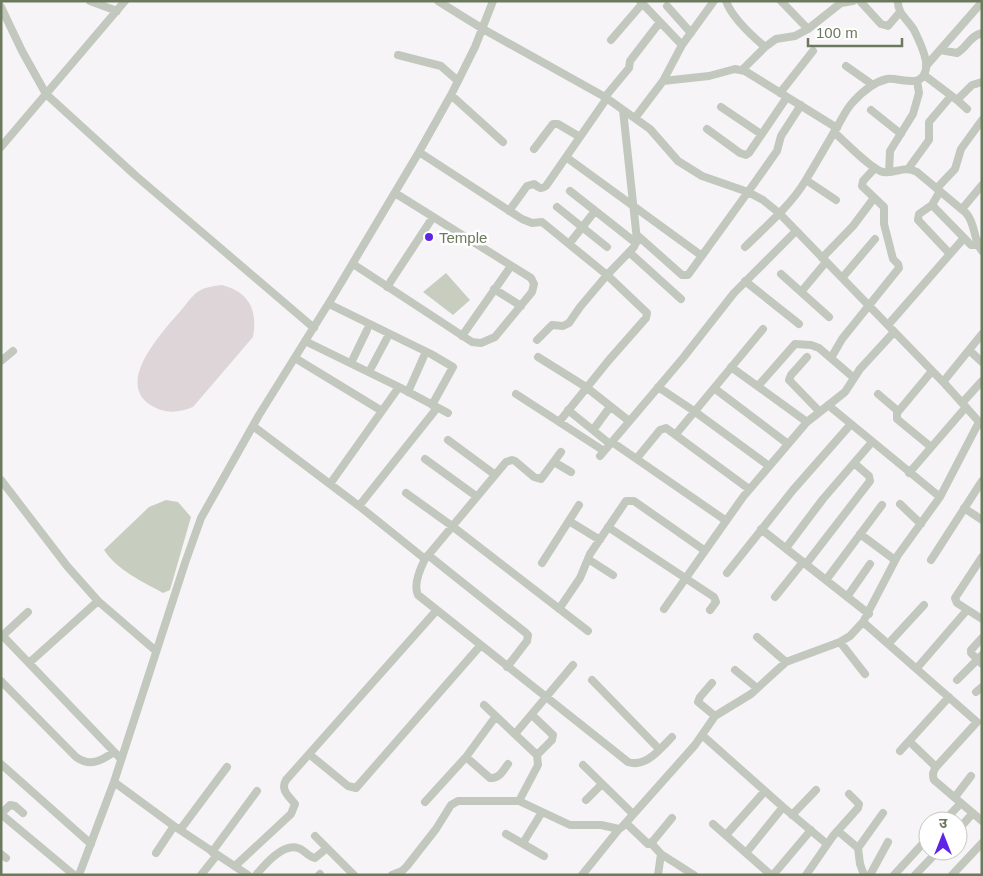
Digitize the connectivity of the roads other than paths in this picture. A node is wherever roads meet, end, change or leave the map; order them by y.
1 (90, 1) edge
2 (125, 1) edge
3 (438, 1) edge
4 (493, 1) edge
5 (714, 1) edge
6 (726, 1) edge
7 (781, 1) edge
8 (853, 1) edge
9 (860, 1) edge
10 (898, 1) edge
11 (641, 2) edge
12 (982, 2) edge
13 (667, 6) dead end
14 (1, 7) edge
15 (117, 10) junction
16 (900, 12) junction
17 (4, 19) edge
18 (660, 22) junction
19 (483, 29) junction
20 (808, 29) junction
21 (691, 33) junction
22 (982, 33) edge
23 (611, 40) dead end
24 (682, 45) junction
25 (765, 47) junction
26 (940, 50) junction
27 (813, 51) dead end
28 (398, 55) dead end
29 (846, 66) dead end
30 (926, 66) junction
31 (742, 70) junction
32 (924, 75) junction
33 (458, 81) junction
34 (663, 81) junction
35 (917, 81) junction
36 (982, 82) edge
37 (873, 85) junction
38 (46, 94) junction
39 (451, 95) junction
40 (783, 95) junction
41 (606, 98) junction
42 (954, 98) junction
43 (801, 105) junction
44 (722, 107) dead end
45 (967, 109) dead end
46 (623, 110) junction
47 (871, 110) dead end
48 (635, 118) junction
49 (982, 120) edge
50 (707, 129) dead end
51 (835, 130) junction
52 (761, 134) junction
53 (901, 134) junction
54 (580, 137) junction
55 (503, 142) dead end
56 (1, 147) edge
57 (534, 149) dead end
58 (419, 152) junction
59 (566, 157) junction
60 (875, 168) junction
61 (908, 169) junction
62 (889, 172) junction
63 (806, 180) junction
64 (982, 185) edge
65 (939, 190) junction
66 (570, 191) dead end
67 (748, 192) junction
68 (395, 193) junction
69 (874, 198) junction
70 (836, 200) dead end
71 (932, 205) junction
72 (634, 206) junction
73 (557, 207) dead end
74 (962, 209) junction
75 (509, 211) junction
76 (595, 211) junction
77 (779, 213) junction
78 (433, 217) junction
79 (582, 227) junction
80 (796, 231) junction
81 (964, 238) junction
82 (636, 239) junction
83 (875, 239) dead end
84 (569, 244) junction
85 (980, 245) edge
86 (607, 247) dead end
87 (745, 247) dead end
88 (629, 252) junction
89 (950, 254) junction
90 (702, 256) junction
91 (824, 260) junction
92 (353, 264) junction
93 (511, 266) junction
94 (781, 274) dead end
95 (607, 276) junction
96 (842, 278) junction
97 (745, 281) junction
98 (387, 287) junction
99 (494, 289) junction
100 (801, 292) junction
101 (681, 299) dead end
102 (329, 304) junction
103 (521, 306) junction
104 (868, 306) junction
105 (829, 317) dead end
106 (799, 324) dead end
107 (888, 325) junction
108 (314, 328) junction
109 (762, 329) dead end
110 (367, 330) dead end
111 (894, 332) junction
112 (982, 334) edge
113 (462, 336) junction
114 (387, 338) dead end
115 (537, 340) dead end
116 (305, 341) junction
117 (969, 350) junction
118 (13, 351) dead end
119 (424, 356) dead end
120 (807, 356) dead end
121 (538, 357) dead end
122 (294, 358) junction
123 (831, 358) junction
124 (1, 362) edge
125 (982, 362) edge
126 (351, 363) junction
127 (731, 367) junction
128 (932, 371) junction
129 (369, 372) junction
130 (854, 378) junction
131 (982, 381) edge
132 (943, 382) junction
133 (758, 386) junction
134 (399, 387) junction
135 (586, 387) junction
136 (658, 387) junction
137 (714, 388) junction
138 (408, 392) junction
139 (516, 394) dead end
140 (878, 394) dead end
141 (828, 405) junction
142 (964, 405) junction
143 (435, 406) junction
144 (610, 407) junction
145 (568, 410) junction
146 (382, 411) junction
147 (694, 411) junction
148 (820, 411) junction
149 (898, 411) junction
150 (448, 413) dead end
151 (629, 421) junction
152 (559, 422) junction
153 (807, 422) junction
154 (980, 423) edge
155 (850, 424) junction
156 (252, 426) junction
157 (593, 430) junction
158 (676, 434) junction
159 (448, 440) dead end
160 (872, 442) junction
161 (611, 443) junction
162 (788, 444) junction
163 (931, 447) junction
164 (561, 452) dead end
165 (637, 458) junction
166 (425, 460) dead end
167 (554, 462) junction
168 (854, 463) junction
169 (769, 466) junction
170 (571, 472) dead end
171 (909, 472) junction
172 (494, 474) junction
173 (1, 480) edge
174 (982, 481) edge
175 (330, 484) junction
176 (749, 489) junction
177 (406, 492) dead end
178 (476, 496) junction
179 (940, 497) junction
180 (900, 504) dead end
181 (579, 505) dead end
182 (882, 505) dead end
183 (359, 506) junction
184 (964, 508) junction
185 (569, 520) junction
186 (725, 520) junction
187 (982, 520) edge
188 (921, 524) junction
189 (452, 526) junction
190 (608, 526) junction
191 (761, 529) junction
192 (860, 534) junction
193 (600, 540) junction
194 (786, 548) junction
195 (704, 550) junction
196 (426, 557) junction
197 (982, 557) edge
198 (588, 559) junction
199 (895, 560) junction
200 (931, 560) dead end
201 (542, 563) dead end
202 (804, 563) junction
203 (870, 564) dead end
204 (727, 573) dead end
205 (613, 575) dead end
206 (685, 578) junction
207 (826, 580) junction
208 (775, 597) dead end
209 (847, 597) junction
210 (98, 600) junction
211 (924, 605) dead end
212 (559, 609) junction
213 (664, 609) dead end
214 (710, 610) dead end
215 (967, 610) junction
216 (436, 611) junction
217 (28, 612) dead end
218 (869, 614) junction
219 (982, 619) edge
220 (864, 622) junction
221 (588, 631) dead end
222 (2, 636) edge
223 (757, 638) dead end
224 (982, 638) edge
225 (840, 642) junction
226 (889, 642) junction
227 (480, 646) junction
228 (156, 651) junction
229 (980, 660) edge
230 (786, 662) junction
231 (29, 663) junction
232 (573, 665) dead end
233 (507, 667) junction
234 (917, 668) junction
235 (735, 670) dead end
236 (864, 674) dead end
237 (1, 680) edge
238 (592, 680) dead end
239 (957, 680) dead end
240 (712, 683) dead end
241 (758, 688) junction
242 (949, 697) junction
243 (546, 698) junction
244 (484, 706) dead end
245 (532, 715) junction
246 (496, 716) junction
247 (715, 716) junction
248 (980, 724) edge
249 (515, 734) junction
250 (702, 735) junction
251 (672, 737) dead end
252 (909, 741) junction
253 (659, 749) junction
254 (900, 751) dead end
255 (114, 752) junction
256 (309, 754) junction
257 (538, 755) junction
258 (466, 758) junction
259 (121, 759) junction
260 (1, 764) edge
261 (508, 764) dead end
262 (582, 765) dead end
263 (227, 767) dead end
264 (936, 767) junction
265 (971, 776) dead end
266 (114, 782) junction
267 (602, 784) junction
268 (816, 790) dead end
269 (257, 791) dead end
270 (765, 791) junction
271 (849, 794) dead end
272 (586, 800) dead end
273 (958, 800) junction
274 (519, 801) junction
275 (425, 802) dead end
276 (783, 808) junction
277 (951, 811) edge
278 (542, 812) junction
279 (23, 813) dead end
280 (1, 814) edge
281 (633, 814) junction
282 (883, 814) dead end
283 (973, 814) junction
284 (792, 815) junction
285 (672, 818) dead end
286 (968, 819) edge
287 (982, 821) edge
288 (626, 823) junction
289 (713, 824) dead end
290 (177, 828) junction
291 (619, 829) junction
292 (810, 830) junction
293 (838, 831) junction
294 (506, 834) dead end
295 (726, 835) junction
296 (315, 836) dead end
297 (888, 842) dead end
298 (523, 843) junction
299 (651, 843) junction
300 (982, 843) edge
301 (91, 844) junction
302 (828, 844) junction
303 (327, 848) junction
304 (858, 848) junction
305 (918, 849) edge
306 (156, 853) dead end
307 (746, 853) junction
308 (215, 854) junction
309 (661, 854) junction
310 (544, 856) dead end
311 (929, 861) edge
312 (235, 866) junction
313 (74, 875) edge
314 (79, 875) edge
315 (201, 875) edge
316 (248, 875) edge
317 (256, 875) edge
318 (354, 875) edge
319 (392, 875) edge
320 (582, 875) edge
321 (658, 875) edge
322 (694, 875) edge
323 (772, 875) edge
324 (806, 875) edge
325 (864, 875) edge
326 (870, 875) edge
327 (894, 875) edge
328 (916, 875) edge
329 (952, 875) edge

1 - 15 street
2 - 15 street
3 - 19 street
4 - 19 street
5 - 21 street
6 - 25 street
7 - 20 street
8 - 20 street
9 - 16 street
10 - 16 street
11 - 18 street
11 - 23 street
12 - 26 street
13 - 21 street
14 - 17 street
15 - 38 street
16 - 30 street
17 - 38 street
18 - 24 street
18 - 41 street
19 - 33 street
19 - 41 street
20 - 25 street
21 - 24 street
22 - 26 street
24 - 34 street
25 - 31 street
26 - 30 street
27 - 40 street
28 - 33 street
29 - 37 street
30 - 32 street
31 - 34 street
31 - 40 street
32 - 35 street
32 - 42 street
33 - 39 street
34 - 48 street
35 - 37 street
35 - 53 street
36 - 42 street
37 - 51 street
38 - 56 street
38 - 108 street
39 - 55 street
39 - 58 street
40 - 43 street
40 - 52 street
41 - 46 street
41 - 54 street
42 - 45 street
42 - 61 street
43 - 51 street
43 - 67 street
44 - 52 street
46 - 48 street
46 - 72 street
47 - 53 street
48 - 67 street
49 - 65 street
50 - 52 street
51 - 60 street
51 - 63 street
53 - 62 street
54 - 57 street
54 - 59 street
58 - 68 street
58 - 75 street
59 - 72 street
59 - 75 street
60 - 62 street
60 - 69 street
61 - 62 street
61 - 65 street
63 - 70 street
63 - 77 street
64 - 74 street
65 - 71 street
65 - 74 street
66 - 76 street
67 - 77 street
67 - 90 street
68 - 78 street
68 - 92 street
69 - 91 street
69 - 104 street
71 - 81 street
71 - 89 street
72 - 82 street
72 - 90 street
73 - 79 street
74 - 85 street
75 - 84 street
76 - 79 street
76 - 82 street
77 - 80 street
77 - 87 street
78 - 93 street
78 - 98 street
79 - 84 street
79 - 86 street
80 - 91 street
80 - 97 street
81 - 85 street
81 - 89 street
82 - 88 street
82 - 90 street
83 - 96 street
84 - 95 street
88 - 95 street
88 - 101 street
89 - 107 street
91 - 96 street
91 - 100 street
92 - 98 street
92 - 102 street
93 - 99 street
93 - 103 street
94 - 100 street
95 - 115 street
95 - 135 street
96 - 104 street
97 - 106 street
97 - 136 street
98 - 113 street
99 - 103 street
99 - 113 street
100 - 105 street
102 - 108 street
102 - 143 street
103 - 113 street
104 - 107 street
104 - 123 street
107 - 111 street
108 - 116 street
109 - 127 street
110 - 126 street
111 - 128 street
111 - 130 street
112 - 117 street
114 - 129 street
116 - 122 street
116 - 126 street
117 - 125 street
117 - 132 street
118 - 124 street
119 - 138 street
120 - 148 street
121 - 135 street
122 - 146 street
122 - 156 street
123 - 130 street
123 - 133 street
126 - 129 street
127 - 133 street
127 - 137 street
128 - 132 street
128 - 149 street
129 - 134 street
130 - 141 street
131 - 142 street
132 - 142 street
133 - 153 street
134 - 138 street
134 - 146 street
135 - 144 street
135 - 145 street
136 - 147 street
136 - 151 street
137 - 147 street
137 - 162 street
138 - 143 street
139 - 152 street
140 - 149 street
141 - 148 street
141 - 155 street
142 - 154 street
142 - 163 street
143 - 150 street
143 - 183 street
144 - 151 street
144 - 157 street
145 - 152 street
145 - 157 street
146 - 175 street
147 - 158 street
147 - 169 street
148 - 153 street
149 - 163 street
151 - 161 street
152 - 161 street
153 - 162 street
154 - 179 street
155 - 160 street
155 - 191 street
156 - 175 street
156 - 228 street
157 - 161 street
158 - 165 street
158 - 176 street
159 - 172 street
160 - 168 street
160 - 171 street
161 - 165 street
162 - 169 street
163 - 171 street
164 - 167 street
165 - 186 street
166 - 178 street
167 - 170 street
167 - 172 street
168 - 194 street
168 - 202 street
169 - 176 street
171 - 179 street
172 - 178 street
173 - 210 street
174 - 184 street
175 - 183 street
176 - 186 street
177 - 189 street
178 - 189 street
179 - 188 street
180 - 188 street
181 - 185 street
182 - 192 street
183 - 196 street
184 - 187 street
184 - 200 street
185 - 193 street
185 - 201 street
186 - 195 street
188 - 199 street
189 - 196 street
189 - 212 street
190 - 193 street
190 - 195 street
190 - 206 street
191 - 194 street
191 - 204 street
192 - 199 street
192 - 207 street
193 - 198 street
194 - 202 street
195 - 206 street
196 - 216 street
196 - 233 street
197 - 215 street
198 - 205 street
198 - 212 street
199 - 218 street
202 - 207 street
202 - 208 street
203 - 209 street
206 - 213 street
206 - 214 street
207 - 209 street
209 - 218 street
210 - 228 street
210 - 231 street
211 - 226 street
212 - 221 street
215 - 219 street
215 - 234 street
216 - 227 street
216 - 256 street
217 - 222 street
218 - 220 street
220 - 225 street
220 - 226 street
222 - 231 street
223 - 230 street
224 - 229 street
225 - 230 street
225 - 236 street
226 - 234 street
227 - 233 street
227 - 256 street
228 - 259 street
229 - 239 street
230 - 241 street
231 - 255 street
232 - 243 street
233 - 243 street
234 - 242 street
235 - 241 street
237 - 255 street
238 - 253 street
240 - 247 street
241 - 247 street
242 - 248 street
242 - 252 street
243 - 245 street
243 - 253 street
244 - 246 street
245 - 249 street
245 - 257 street
246 - 249 street
246 - 258 street
247 - 250 street
248 - 264 street
249 - 257 street
250 - 270 street
250 - 281 street
251 - 253 street
252 - 254 street
252 - 264 street
255 - 259 street
256 - 312 street
257 - 274 street
258 - 261 street
258 - 275 street
259 - 266 street
260 - 301 street
262 - 267 street
263 - 290 street
264 - 273 street
265 - 273 street
266 - 290 street
266 - 301 street
267 - 272 street
267 - 281 street
268 - 284 street
269 - 308 street
270 - 276 street
270 - 295 street
271 - 293 street
273 - 277 street
273 - 283 street
274 - 278 street
274 - 319 street
276 - 284 street
276 - 307 street
278 - 291 street
278 - 298 street
279 - 280 street
280 - 313 street
281 - 288 street
282 - 304 street
283 - 286 street
283 - 287 street
284 - 292 street
285 - 299 street
288 - 291 street
288 - 299 street
289 - 295 street
290 - 306 street
290 - 308 street
291 - 320 street
292 - 302 street
292 - 323 street
293 - 302 street
293 - 304 street
294 - 298 street
295 - 307 street
296 - 303 street
297 - 326 street
298 - 310 street
299 - 309 street
300 - 329 street
301 - 314 street
302 - 324 street
303 - 317 street
303 - 318 street
304 - 325 street
305 - 327 street
307 - 323 street
308 - 312 street
308 - 315 street
309 - 321 street
309 - 322 street
311 - 328 street
312 - 316 street

